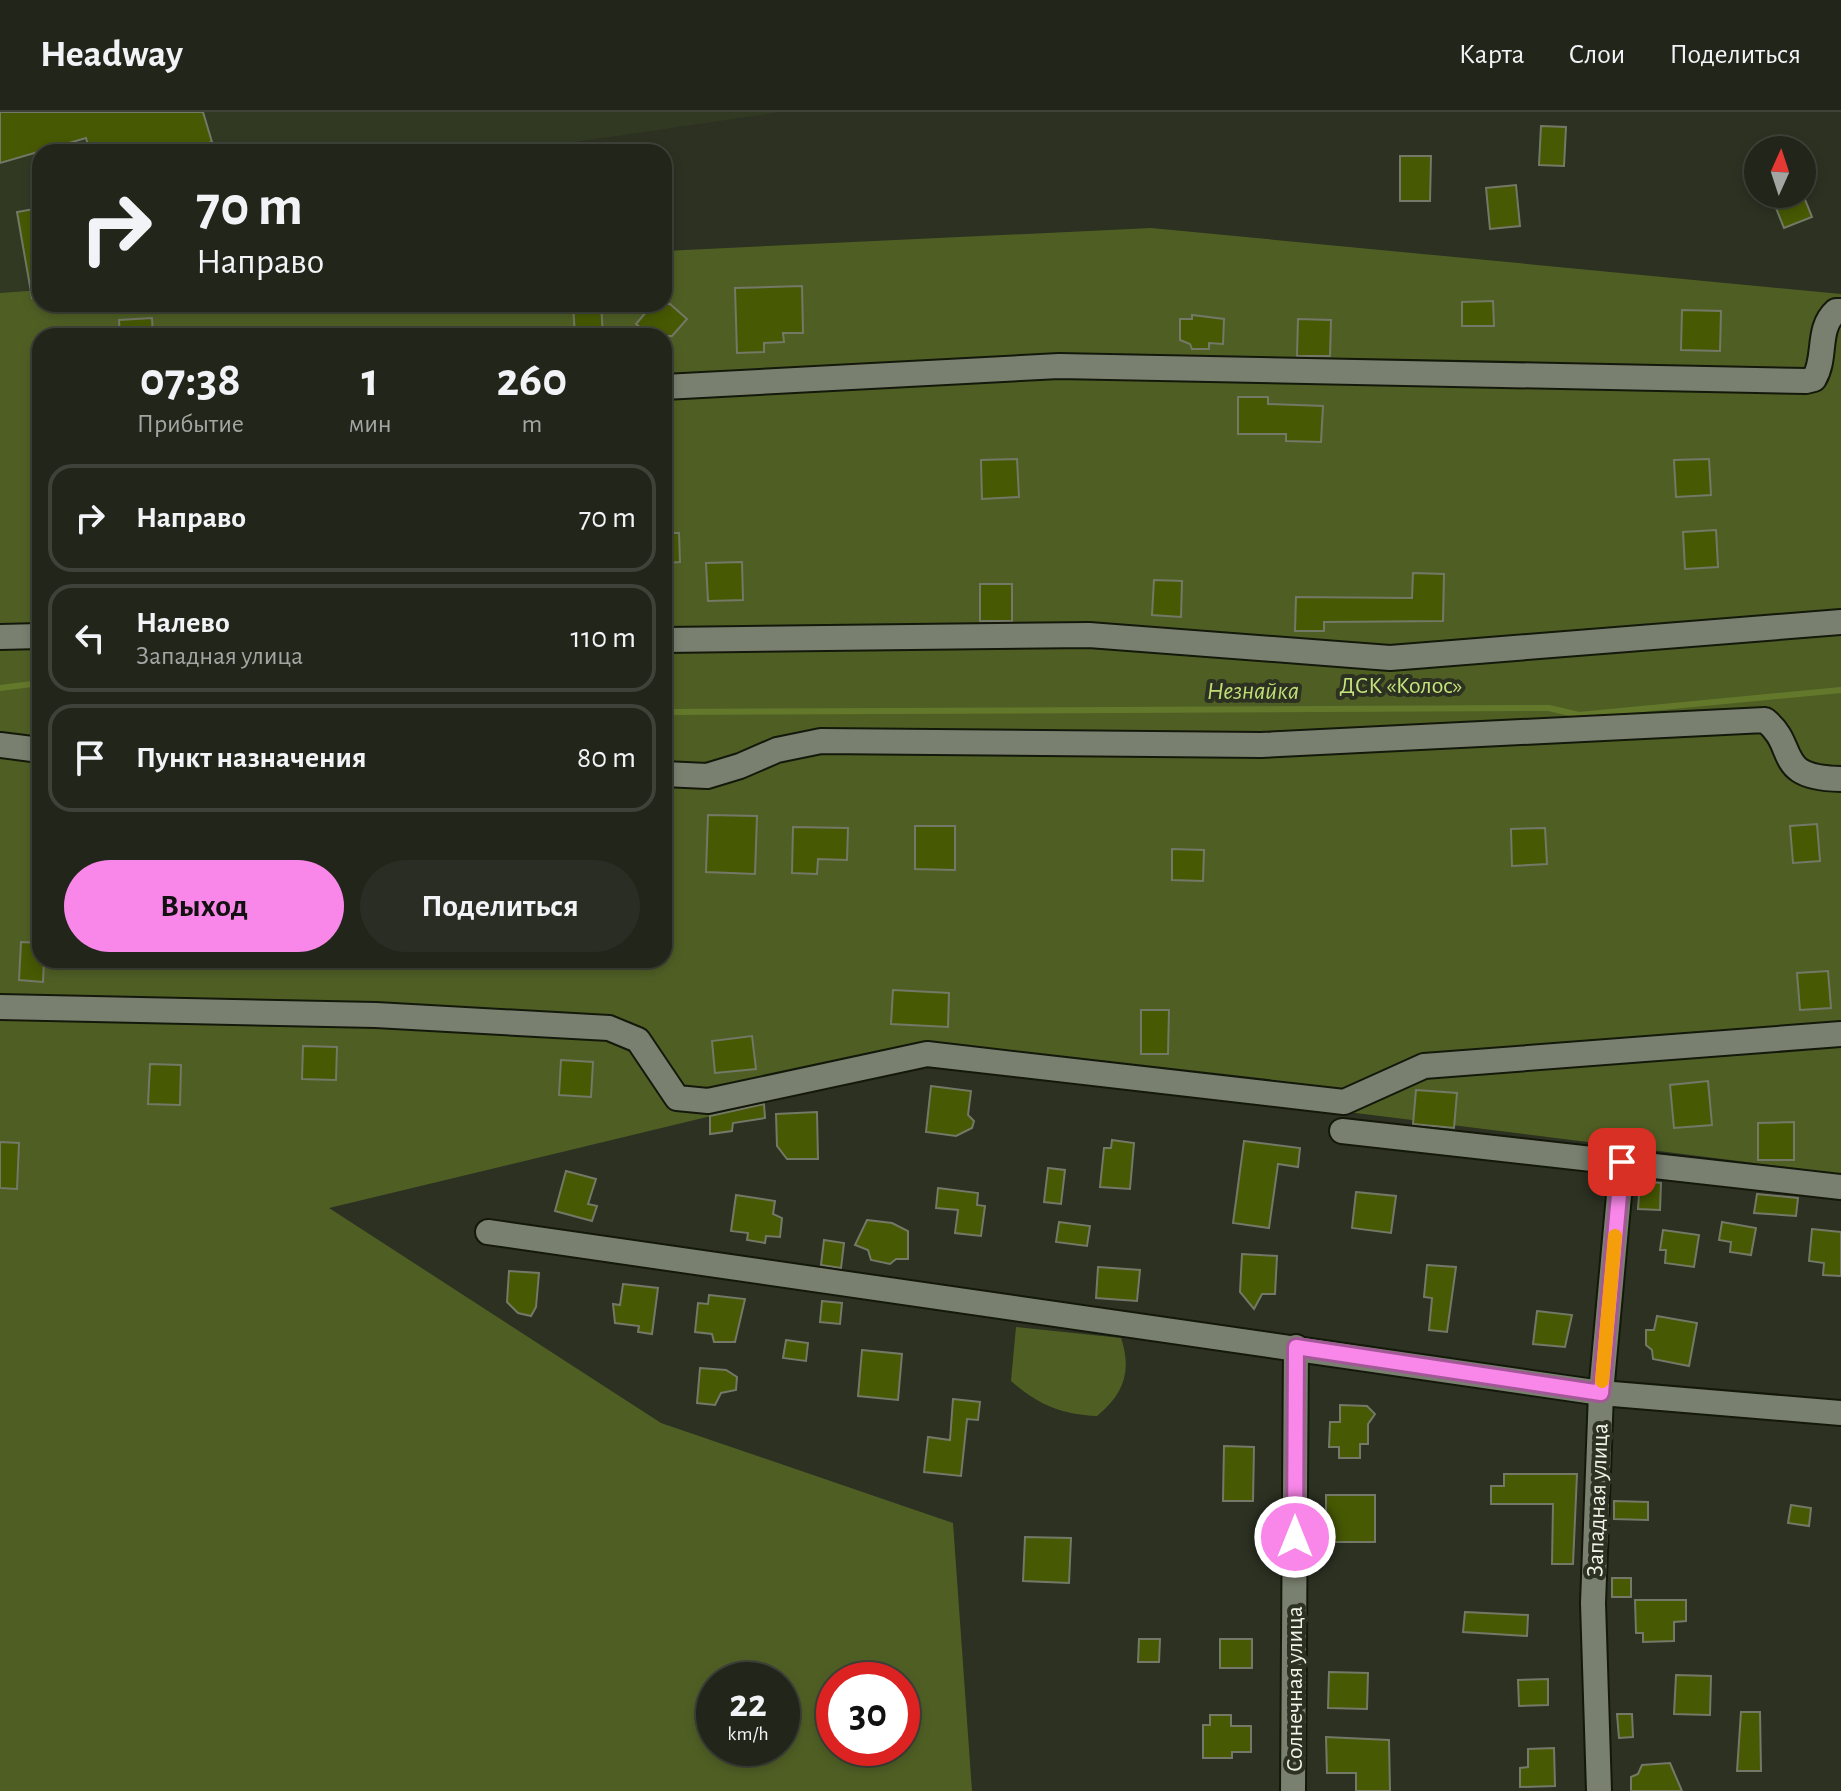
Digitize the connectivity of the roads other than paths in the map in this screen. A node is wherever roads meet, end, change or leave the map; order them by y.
1 (1841, 311) edge
2 (672, 387) edge
3 (1841, 622) edge
4 (32, 636) edge
5 (0, 637) edge
6 (672, 640) edge
7 (0, 745) edge
8 (32, 749) edge
9 (672, 774) edge
10 (1841, 779) edge
11 (0, 1007) edge
12 (1841, 1034) edge
13 (1342, 1131) dead end
14 (1622, 1162) junction
15 (1841, 1187) edge
16 (488, 1232) dead end
17 (1296, 1347) junction
18 (1601, 1393) junction
19 (1841, 1413) edge
20 (1293, 1791) edge
21 (1599, 1791) edge

1 - 2 street
3 - 6 street
4 - 5 street
7 - 8 street
9 - 10 street
11 - 12 street
13 - 14 street
14 - 15 street
14 - 18 street, Западная улица
16 - 17 street
17 - 18 street
17 - 20 street, Солнечная улица
18 - 19 street
18 - 21 street, Западная улица

